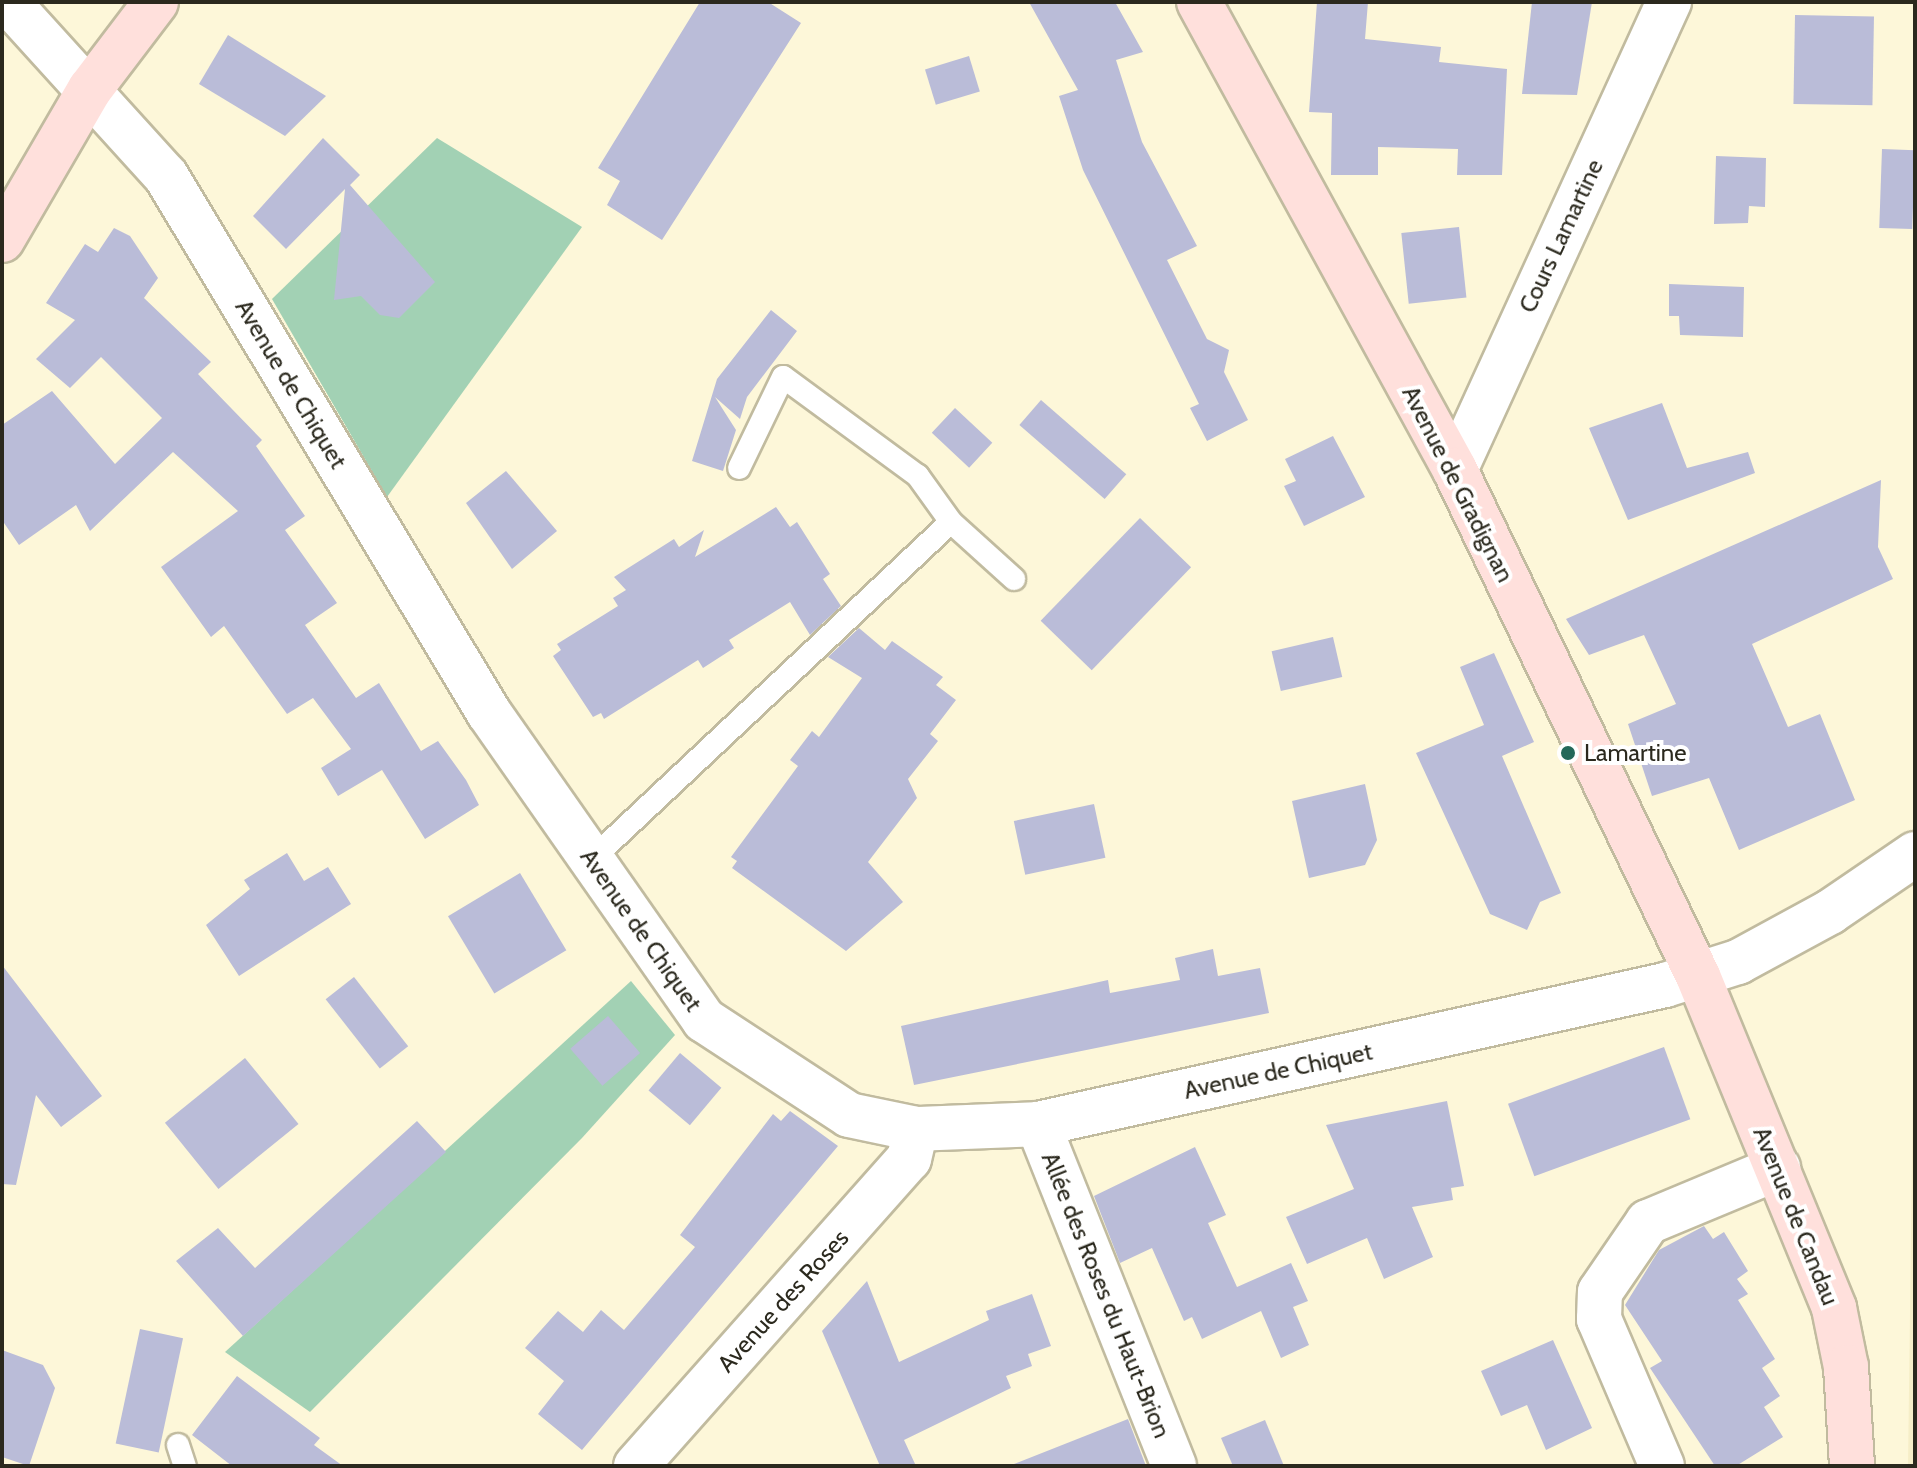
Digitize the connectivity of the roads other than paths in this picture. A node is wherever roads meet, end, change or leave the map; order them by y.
1 (8, 2) edge
2 (156, 2) edge
3 (1199, 2) edge
4 (1669, 2) edge
5 (90, 89) junction
6 (2, 240) edge
7 (739, 468) dead end
8 (1455, 470) junction
9 (951, 522) junction
10 (1014, 579) dead end
11 (1915, 854) edge
12 (592, 859) junction
13 (1698, 976) junction
14 (1038, 1124) junction
15 (916, 1129) junction
16 (1778, 1168) junction
17 (636, 1466) edge
18 (1174, 1466) edge
19 (1662, 1466) edge
20 (1852, 1466) edge

1 - 5 street, Avenue de Chiquet
2 - 5 street
3 - 8 street, Avenue de Gradignan
4 - 8 street, Cours Lamartine
5 - 6 street
5 - 12 street, Avenue de Chiquet
7 - 9 lane
8 - 13 street, Avenue de Gradignan
9 - 10 lane
9 - 12 lane
11 - 13 street, Avenue de Chiquet
12 - 15 street, Avenue de Chiquet
13 - 14 street, Avenue de Chiquet
13 - 16 street, Avenue de Candau
14 - 15 street, Avenue de Chiquet
14 - 18 street, Allée des Roses du Haut-Brion
15 - 17 street, Avenue des Roses
16 - 19 street
16 - 20 street, Avenue de Candau

